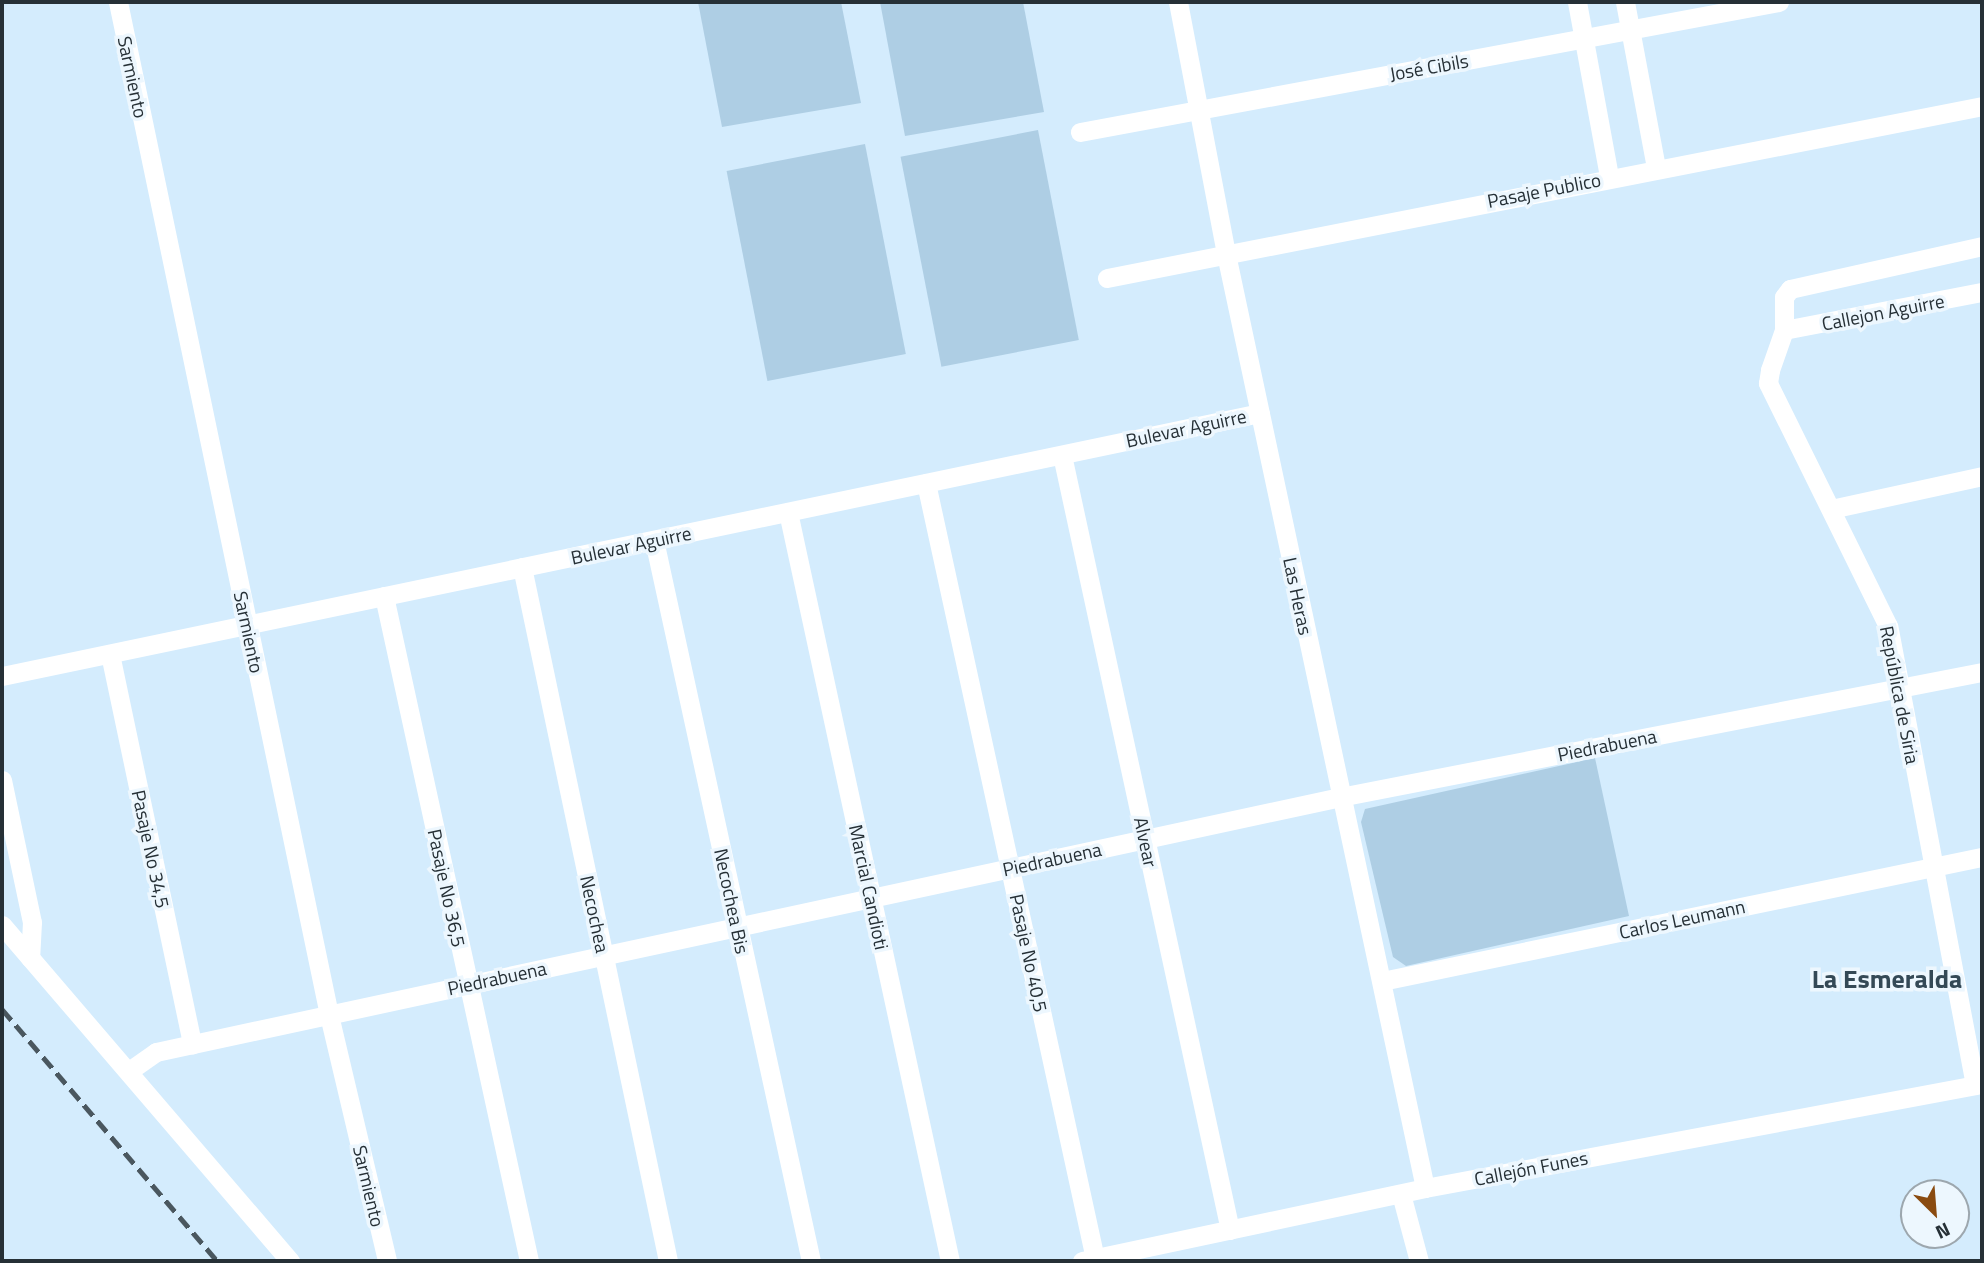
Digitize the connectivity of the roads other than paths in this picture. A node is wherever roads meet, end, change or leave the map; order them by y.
1 (118, 2) edge
2 (1178, 2) edge
3 (1577, 2) edge
4 (1625, 2) edge
5 (1779, 2) edge
6 (1630, 30) junction
7 (1584, 39) junction
8 (1982, 106) edge
9 (1198, 110) junction
10 (1080, 132) dead end
11 (1656, 168) junction
12 (1609, 177) junction
13 (1982, 246) edge
14 (1226, 254) junction
15 (1107, 278) dead end
16 (1982, 292) edge
17 (1784, 330) junction
18 (1260, 413) junction
19 (1062, 454) junction
20 (1982, 476) edge
21 (926, 483) junction
22 (1831, 509) junction
23 (788, 512) junction
24 (653, 540) junction
25 (522, 567) junction
26 (384, 596) junction
27 (247, 625) junction
28 (110, 654) junction
29 (1982, 672) edge
30 (2, 676) edge
31 (1900, 689) junction
32 (2, 779) edge
33 (1340, 797) junction
34 (1145, 839) junction
35 (1982, 857) edge
36 (1932, 867) junction
37 (1010, 868) junction
38 (872, 898) junction
39 (2, 925) edge
40 (738, 926) junction
41 (604, 956) junction
42 (30, 958) junction
43 (1382, 981) junction
44 (468, 985) junction
45 (329, 1015) junction
46 (192, 1044) junction
47 (129, 1071) junction
48 (1979, 1084) edge
49 (1425, 1188) junction
50 (1401, 1194) junction
51 (1230, 1230) junction
52 (1089, 1260) edge
53 (290, 1261) edge
54 (387, 1261) edge
55 (528, 1261) edge
56 (668, 1261) edge
57 (811, 1261) edge
58 (950, 1261) edge
59 (1419, 1261) edge

1 - 27 street, Sarmiento
2 - 9 street, Las Heras
3 - 7 street
4 - 6 street
5 - 6 street, José Cibils
6 - 7 street, José Cibils
6 - 11 street
7 - 9 street, José Cibils
7 - 12 street
8 - 11 street, Pasaje Publico
9 - 10 street, José Cibils
9 - 14 street, Las Heras
11 - 12 street, Pasaje Publico
12 - 14 street, Pasaje Publico
13 - 17 street, República de Siria
14 - 15 street, Pasaje Publico
14 - 18 street, Las Heras
16 - 17 street, Callejon Aguirre
17 - 22 street, República de Siria
18 - 19 street, Bulevar Aguirre
18 - 33 street, Las Heras
19 - 21 street, Bulevar Aguirre
19 - 34 street, Alvear
20 - 22 street
21 - 23 street, Bulevar Aguirre
21 - 37 street, Pasaje No 40,5
22 - 31 street, República de Siria
23 - 24 street, Bulevar Aguirre
23 - 38 street, Marcial Candioti
24 - 25 street, Bulevar Aguirre
24 - 40 street, Necochea Bis
25 - 26 street, Bulevar Aguirre
25 - 41 street, Necochea
26 - 27 street, Bulevar Aguirre
26 - 44 street, Pasaje No 36,5
27 - 28 street, Bulevar Aguirre
27 - 45 street, Sarmiento
28 - 30 street, Bulevar Aguirre
28 - 46 street, Pasaje No 34,5
29 - 31 street, Piedrabuena
31 - 33 street, Piedrabuena
31 - 36 street, República de Siria
32 - 42 street
33 - 34 street, Piedrabuena
33 - 43 street, Las Heras
34 - 37 street, Piedrabuena
34 - 51 street, Alvear
35 - 36 street, Carlos Leumann
36 - 43 street, Carlos Leumann
36 - 48 street, República de Siria
37 - 38 street, Piedrabuena
37 - 52 street, Pasaje No 40,5
38 - 40 street, Piedrabuena
38 - 58 street, Marcial Candioti
39 - 42 street
40 - 41 street, Piedrabuena
40 - 57 street, Necochea Bis
41 - 44 street, Piedrabuena
41 - 56 street, Necochea
42 - 47 street
43 - 49 street, Las Heras
44 - 45 street, Piedrabuena
44 - 55 street, Pasaje No 36,5
45 - 46 street, Piedrabuena
45 - 54 street, Sarmiento
46 - 47 street, Piedrabuena
47 - 53 street
48 - 49 street, Callejón Funes
49 - 50 street, Callejón Funes
50 - 51 street, Callejón Funes
50 - 59 street
51 - 52 street, Callejón Funes

